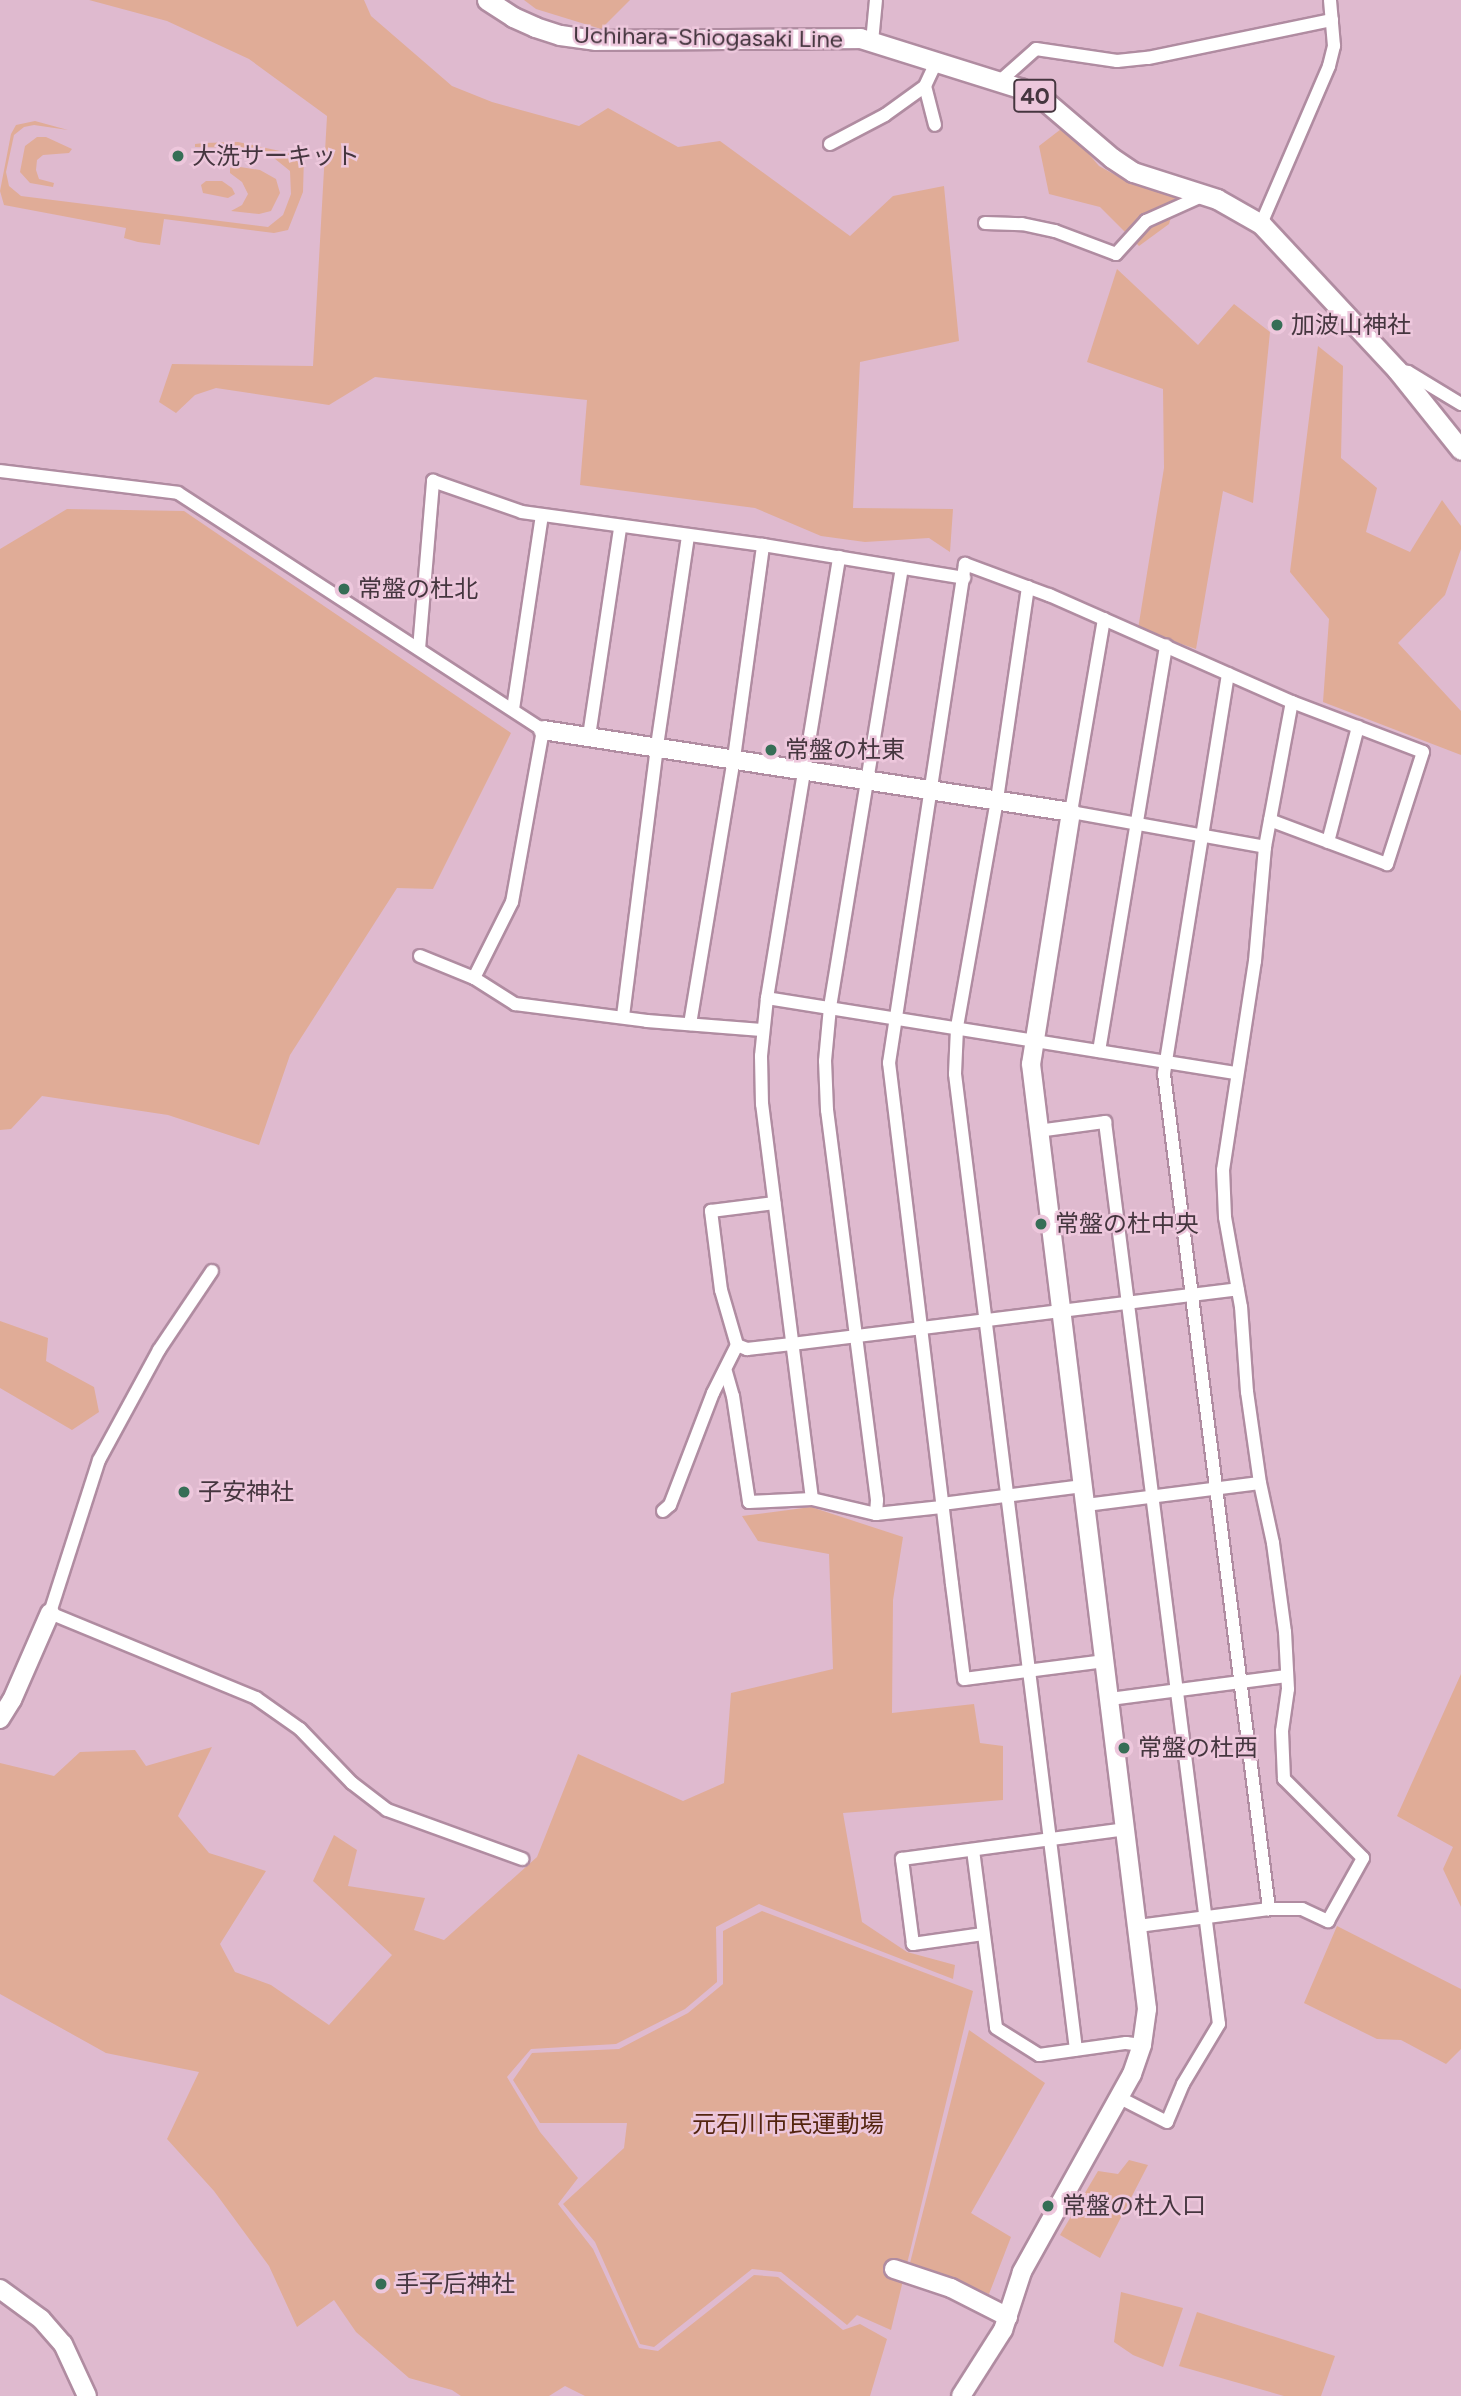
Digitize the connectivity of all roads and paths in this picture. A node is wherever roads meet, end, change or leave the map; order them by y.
1 (487, 0) edge
2 (876, 0) edge
3 (1330, 0) edge
4 (1332, 20) junction
5 (872, 41) junction
6 (936, 62) junction
7 (1000, 81) junction
8 (925, 86) junction
9 (935, 125) dead end
10 (830, 144) dead end
11 (1204, 195) junction
12 (985, 223) dead end
13 (1261, 224) junction
14 (1397, 370) junction
15 (1461, 404) edge
16 (1461, 450) edge
17 (0, 471) edge
18 (542, 516) junction
19 (620, 528) junction
20 (688, 535) junction
21 (763, 545) junction
22 (839, 557) junction
23 (902, 568) junction
24 (964, 578) junction
25 (1028, 587) junction
26 (1104, 620) junction
27 (1166, 646) junction
28 (419, 649) junction
29 (1228, 674) junction
30 (1292, 702) junction
31 (513, 709) junction
32 (1358, 727) junction
33 (543, 730) junction
34 (589, 737) junction
35 (657, 746) junction
36 (734, 758) junction
37 (803, 769) junction
38 (868, 780) junction
39 (930, 790) junction
40 (997, 800) junction
41 (1071, 812) junction
42 (1270, 820) junction
43 (1139, 823) junction
44 (1200, 835) junction
45 (1328, 842) junction
46 (1265, 847) junction
47 (420, 956) dead end
48 (474, 978) junction
49 (767, 998) junction
50 (830, 1007) junction
51 (623, 1016) junction
52 (894, 1018) junction
53 (690, 1024) junction
54 (957, 1028) junction
55 (762, 1030) junction
56 (1033, 1040) junction
57 (1099, 1051) junction
58 (1166, 1062) junction
59 (1237, 1073) junction
60 (1038, 1131) junction
61 (775, 1203) junction
62 (212, 1271) dead end
63 (1238, 1289) junction
64 (1193, 1294) junction
65 (1129, 1302) junction
66 (1061, 1311) junction
67 (985, 1320) junction
68 (920, 1329) junction
69 (856, 1337) junction
70 (737, 1345) junction
71 (792, 1345) junction
72 (726, 1372) junction
73 (1260, 1483) junction
74 (1083, 1486) junction
75 (1217, 1488) junction
76 (1007, 1497) junction
77 (1153, 1497) junction
78 (812, 1499) junction
79 (942, 1506) junction
80 (1086, 1506) junction
81 (663, 1511) dead end
82 (876, 1514) junction
83 (50, 1613) junction
84 (1105, 1661) junction
85 (1029, 1671) junction
86 (1287, 1676) junction
87 (1241, 1683) junction
88 (1178, 1689) junction
89 (1110, 1699) junction
90 (0, 1720) edge
91 (1126, 1829) junction
92 (1051, 1839) junction
93 (973, 1850) junction
94 (522, 1859) dead end
95 (1269, 1909) junction
96 (1207, 1917) junction
97 (1138, 1926) junction
98 (983, 1934) junction
99 (1142, 2045) junction
100 (1076, 2050) junction
101 (1120, 2098) junction
102 (894, 2269) dead end
103 (0, 2289) edge
104 (1009, 2317) junction
105 (87, 2396) edge
106 (961, 2396) edge

1 - 5 main road, Uchihara-Shiogasaki Line / 40
2 - 5 street
3 - 4 street
4 - 7 street
4 - 13 street
5 - 6 main road, Uchihara-Shiogasaki Line / 40
6 - 7 main road, Uchihara-Shiogasaki Line / 40
6 - 8 street
7 - 11 main road, Uchihara-Shiogasaki Line / 40
8 - 9 street
8 - 10 street
11 - 12 street
11 - 13 main road, Uchihara-Shiogasaki Line / 40
13 - 14 main road, Uchihara-Shiogasaki Line / 40
14 - 15 street
14 - 16 main road, Uchihara-Shiogasaki Line / 40
17 - 28 street
18 - 19 street
18 - 28 street
18 - 31 street
19 - 20 street
19 - 34 street
20 - 21 street
20 - 35 street
21 - 22 street
21 - 36 street
22 - 23 street
22 - 37 street
23 - 24 street
23 - 38 street
24 - 25 street
24 - 39 street
25 - 26 street
25 - 40 street
26 - 27 street
26 - 41 street
27 - 29 street
27 - 43 street
28 - 31 street
29 - 30 street
29 - 44 street
30 - 32 street
30 - 42 street
31 - 33 street
32 - 45 street
32 - 45 street
33 - 34 street
33 - 48 street
34 - 35 street
35 - 36 street
35 - 51 street
36 - 37 street
36 - 53 street
37 - 38 street
37 - 49 street
38 - 39 street
38 - 50 street
39 - 40 street
39 - 52 street
40 - 41 street
40 - 54 street
41 - 43 street
41 - 56 street
42 - 45 street
42 - 46 street
43 - 44 street
43 - 57 street
44 - 46 street
44 - 58 street
46 - 59 street
47 - 48 street
48 - 51 street
49 - 50 street
49 - 55 street
50 - 52 street
50 - 69 street
51 - 53 street
52 - 54 street
52 - 68 street
53 - 55 street
54 - 56 street
54 - 67 street
55 - 61 street
56 - 57 street
56 - 60 street
57 - 58 street
58 - 59 street
58 - 64 street
59 - 63 street
60 - 65 street
60 - 66 street
61 - 70 street
61 - 71 street
62 - 83 street
63 - 64 street
63 - 73 street
64 - 65 street
64 - 75 street
65 - 66 street
65 - 77 street
66 - 67 street
66 - 74 street
67 - 68 street
67 - 76 street
68 - 69 street
68 - 79 street
69 - 71 street
69 - 82 street
70 - 71 street
70 - 72 street
71 - 78 street
72 - 78 street
72 - 81 street
73 - 75 street
73 - 86 street
74 - 76 street
74 - 80 street
75 - 77 street
75 - 87 street
76 - 79 street
76 - 85 street
77 - 80 street
77 - 88 street
78 - 82 street
79 - 82 street
79 - 85 street
80 - 84 street
83 - 90 street
83 - 94 street
84 - 85 street
84 - 89 street
85 - 92 street
86 - 87 street
86 - 95 street
87 - 88 street
87 - 95 street
88 - 89 street
88 - 96 street
89 - 91 street
91 - 92 street
91 - 97 street
92 - 93 street
92 - 100 street
93 - 98 street
93 - 98 street
95 - 96 street
96 - 97 street
96 - 101 street
97 - 99 street
98 - 100 street
99 - 100 street
99 - 101 street
101 - 104 street
102 - 104 street
103 - 105 street
104 - 106 street

